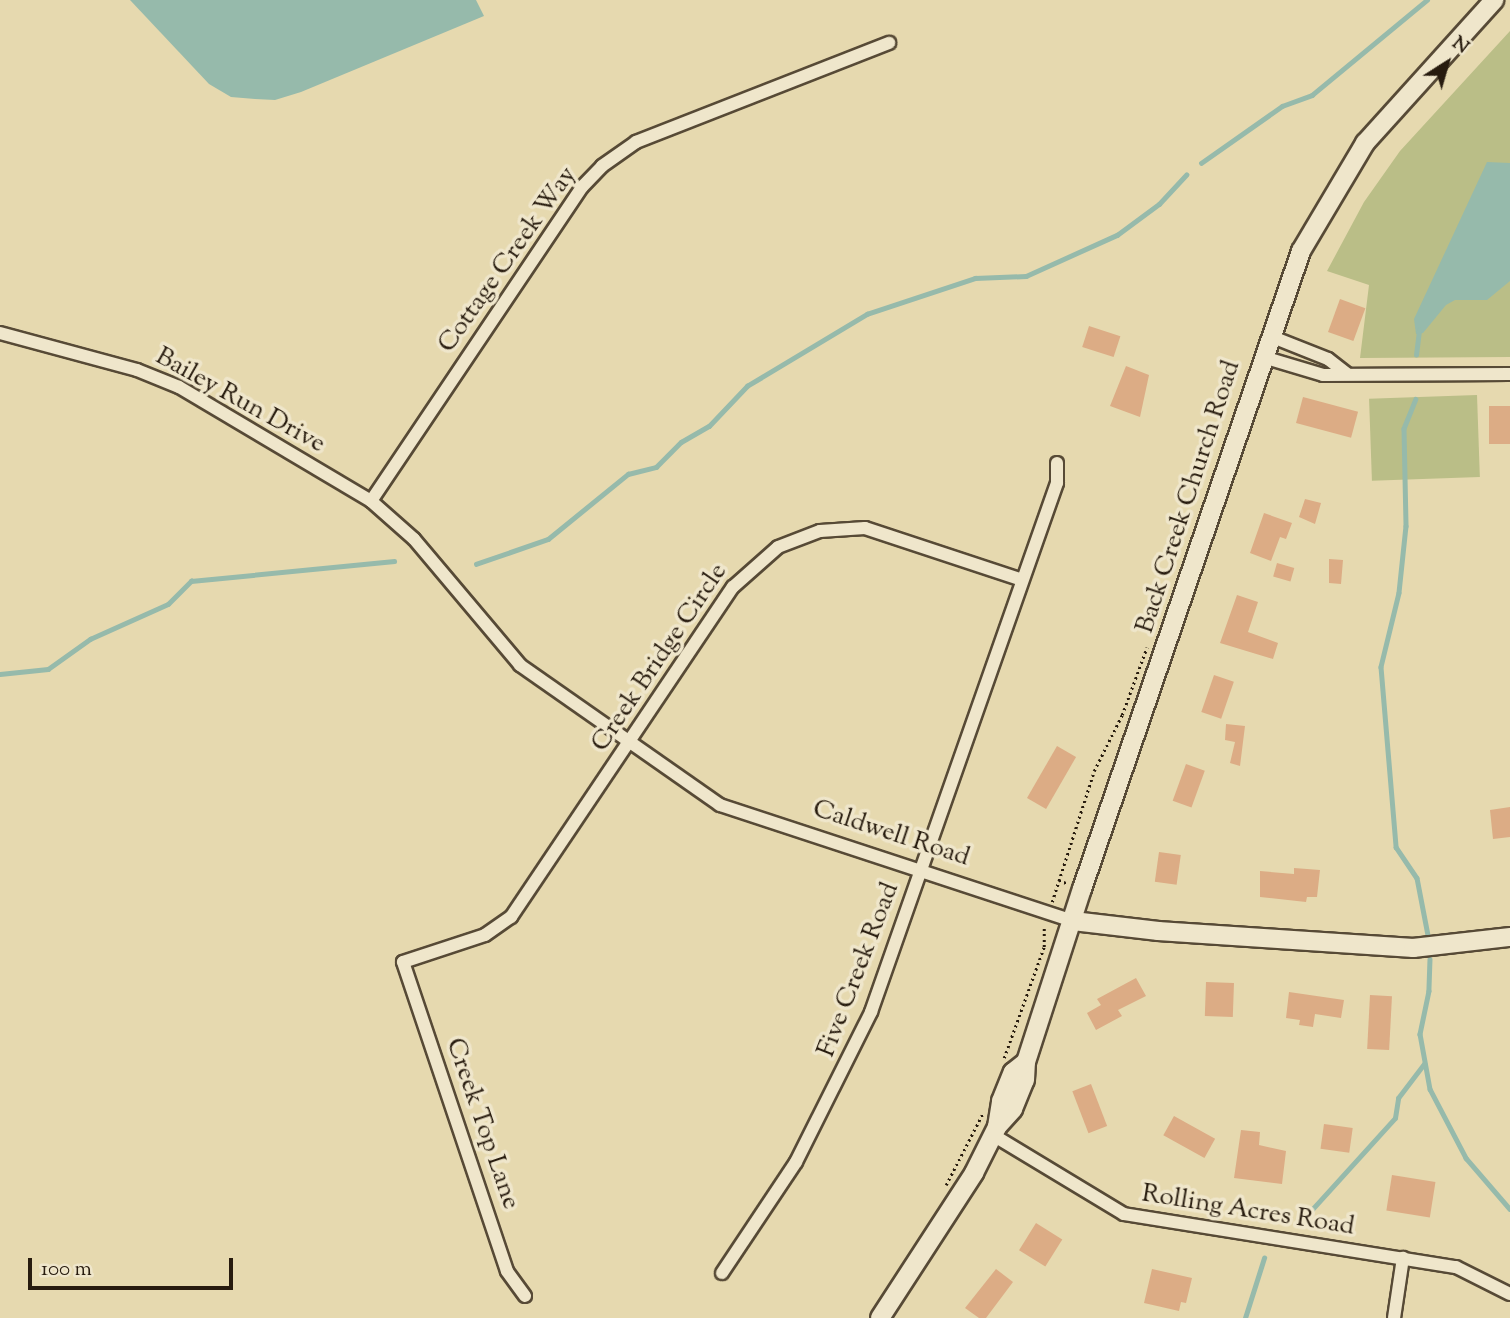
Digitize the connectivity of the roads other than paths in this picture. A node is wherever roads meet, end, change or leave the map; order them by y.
1 (1494, 0) edge
2 (889, 43) dead end
3 (0, 333) edge
4 (1270, 336) junction
5 (1263, 358) junction
6 (1347, 374) junction
7 (1510, 374) edge
8 (1057, 463) dead end
9 (371, 501) junction
10 (1022, 580) junction
11 (629, 743) junction
12 (920, 871) junction
13 (1073, 921) junction
14 (1510, 937) edge
15 (403, 962) joint
16 (995, 1131) junction
17 (1403, 1258) junction
18 (723, 1273) dead end
19 (1510, 1294) edge
20 (525, 1296) dead end
21 (880, 1318) edge
22 (1394, 1318) edge

1 - 4 street, Back Creek Church Road
2 - 9 street, Cottage Creek Way
3 - 9 street, Bailey Run Drive
4 - 5 street, Back Creek Church Road
4 - 6 street
5 - 6 street
5 - 13 street, Back Creek Church Road
6 - 7 street
8 - 10 street, Five Creek Road
9 - 11 street, Caldwell Road
10 - 11 street, Creek Bridge Circle
10 - 12 street, Five Creek Road
11 - 12 street, Caldwell Road
11 - 15 street, Creek Bridge Circle
12 - 13 street, Caldwell Road
12 - 18 street, Five Creek Road
13 - 14 street, Caldwell Road
13 - 16 street, Back Creek Church Road
15 - 20 street, Creek Top Lane
16 - 17 street, Rolling Acres Road
16 - 21 street, Back Creek Church Road
17 - 19 street, Rolling Acres Road
17 - 22 street

